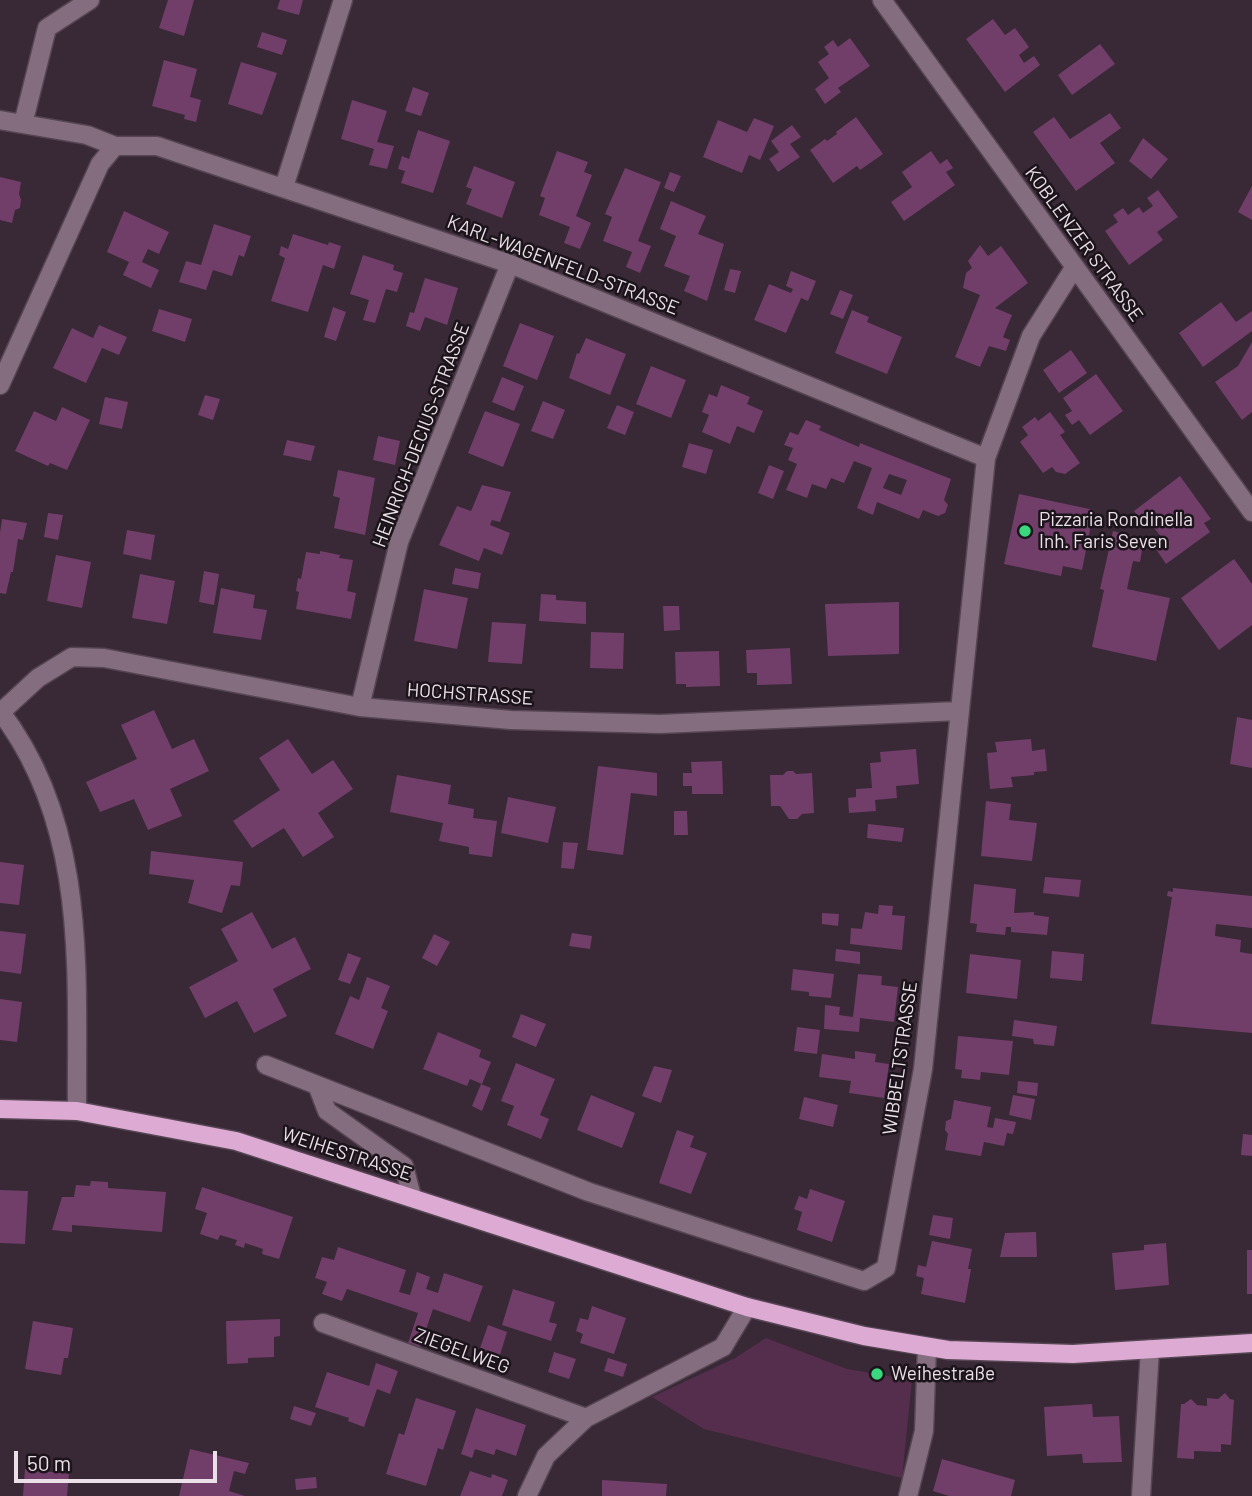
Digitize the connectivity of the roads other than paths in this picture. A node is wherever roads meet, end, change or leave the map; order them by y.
1 (90, 0) edge
2 (343, 0) edge
3 (882, 0) edge
4 (0, 120) edge
5 (23, 124) junction
6 (116, 146) junction
7 (284, 187) junction
8 (510, 264) junction
9 (1074, 268) junction
10 (0, 385) edge
11 (985, 458) junction
12 (1252, 512) edge
13 (360, 707) junction
14 (1, 712) edge
15 (959, 712) junction
16 (266, 1065) dead end
17 (317, 1085) junction
18 (0, 1109) edge
19 (77, 1111) junction
20 (411, 1197) junction
21 (747, 1307) junction
22 (323, 1323) dead end
23 (1252, 1343) edge
24 (927, 1346) junction
25 (1150, 1349) junction
26 (586, 1418) junction
27 (527, 1496) edge
28 (908, 1496) edge
29 (1141, 1496) edge

1 - 5 street
2 - 7 street
3 - 9 street, KOBLENZER STRASSE
4 - 5 street, KARL-WAGENFELD-STRASSE
5 - 6 street, KARL-WAGENFELD-STRASSE
6 - 7 street, KARL-WAGENFELD-STRASSE
6 - 10 street
7 - 8 street, KARL-WAGENFELD-STRASSE
8 - 11 street, KARL-WAGENFELD-STRASSE
8 - 13 street, HEINRICH-DECIUS-STRASSE
9 - 11 street, WIBBELTSTRASSE
9 - 12 street, KOBLENZER STRASSE
11 - 15 street, WIBBELTSTRASSE
13 - 14 street, HOCHSTRASSE
13 - 15 street, HOCHSTRASSE
14 - 19 street, HOCHSTRASSE
15 - 17 street, WIBBELTSTRASSE
16 - 17 street, WIBBELTSTRASSE
17 - 20 street
18 - 19 main road, WEIHESTRASSE
19 - 20 main road, WEIHESTRASSE
20 - 21 main road, WEIHESTRASSE
21 - 24 main road, WEIHESTRASSE
21 - 26 street
22 - 26 street, ZIEGELWEG
23 - 25 main road, WEIHESTRASSE
24 - 25 main road, WEIHESTRASSE
24 - 28 street
25 - 29 street
26 - 27 street

